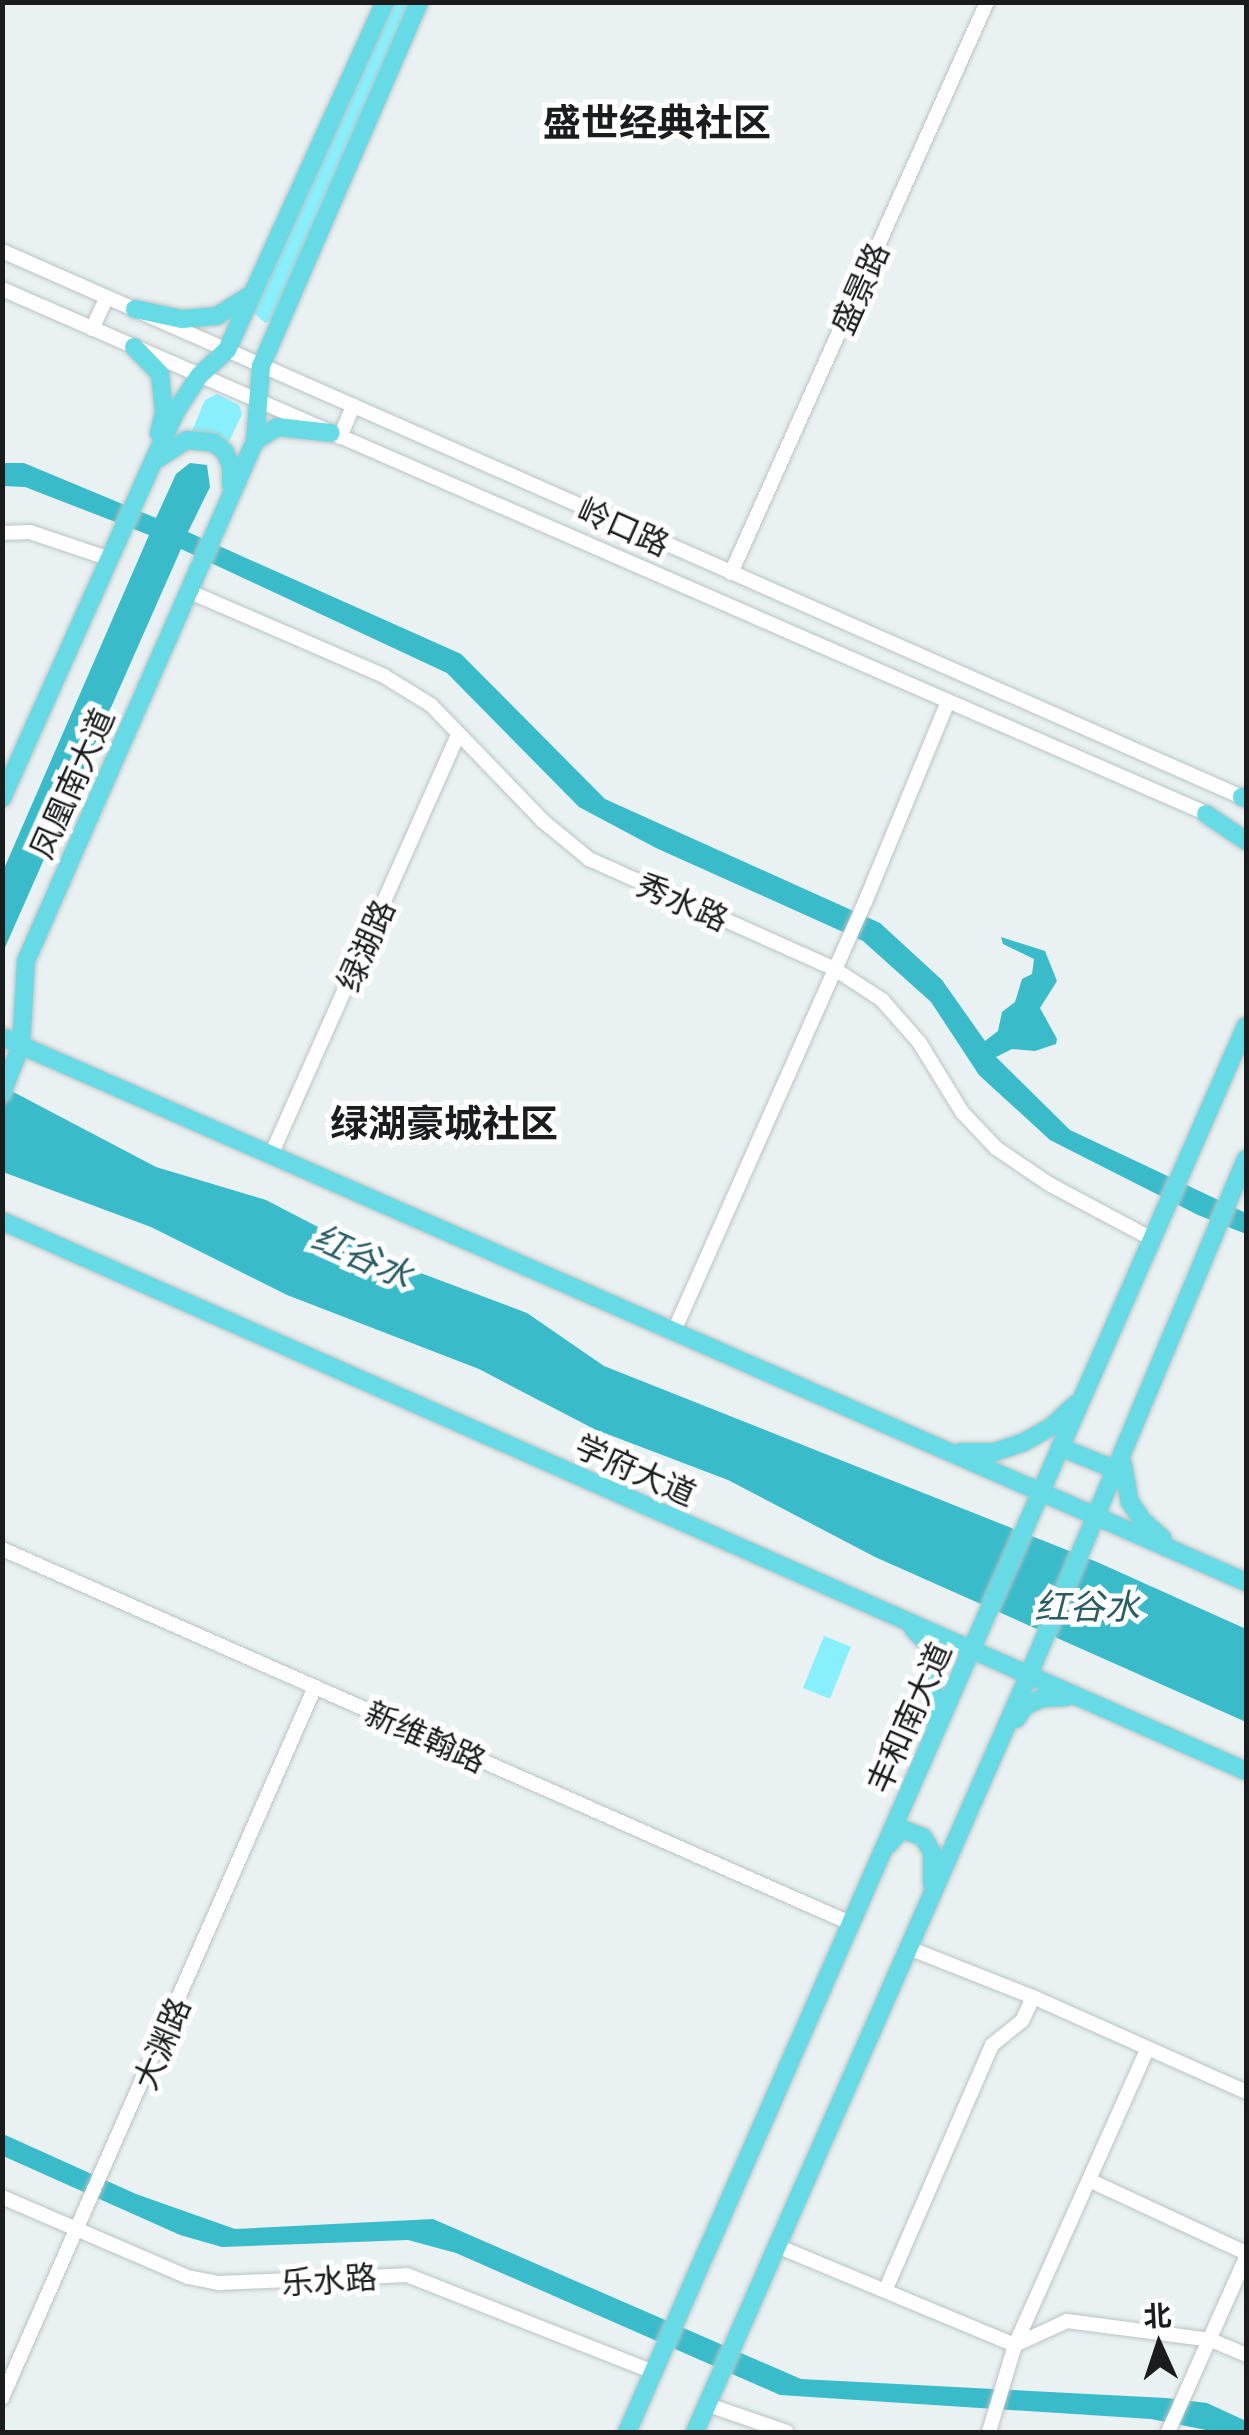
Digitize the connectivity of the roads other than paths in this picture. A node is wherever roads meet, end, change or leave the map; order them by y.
1 (385, 2) edge
2 (419, 2) edge
3 (986, 2) edge
4 (2, 251) edge
5 (2, 290) edge
6 (252, 294) junction
7 (107, 297) junction
8 (135, 310) junction
9 (92, 329) junction
10 (134, 348) junction
11 (227, 350) junction
12 (262, 366) junction
13 (199, 376) junction
14 (258, 402) junction
15 (353, 406) junction
16 (336, 436) junction
17 (254, 441) junction
18 (153, 463) junction
19 (230, 495) junction
20 (2, 533) edge
21 (110, 559) junction
22 (732, 573) junction
23 (188, 591) junction
24 (948, 702) junction
25 (458, 735) junction
26 (2, 798) edge
27 (1245, 798) edge
28 (1206, 814) junction
29 (1246, 832) edge
30 (1246, 841) edge
31 (833, 968) junction
32 (1246, 1026) edge
33 (2, 1037) edge
34 (21, 1045) junction
35 (4, 1088) edge
36 (271, 1155) junction
37 (1245, 1168) edge
38 (2, 1221) edge
39 (1152, 1239) junction
40 (674, 1332) junction
41 (1082, 1397) junction
42 (1060, 1448) junction
43 (946, 1451) junction
44 (1120, 1462) junction
45 (1040, 1492) junction
46 (1094, 1524) junction
47 (2, 1549) edge
48 (1178, 1552) junction
49 (1246, 1582) edge
50 (905, 1621) junction
51 (970, 1650) junction
52 (1028, 1678) junction
53 (314, 1687) junction
54 (1091, 1704) junction
55 (933, 1736) junction
56 (995, 1753) junction
57 (1246, 1771) edge
58 (870, 1878) junction
59 (928, 1904) junction
60 (850, 1923) junction
61 (909, 1948) junction
62 (1033, 1997) junction
63 (1148, 2048) junction
64 (1246, 2092) edge
65 (1089, 2180) junction
66 (2, 2197) edge
67 (78, 2230) junction
68 (778, 2246) junction
69 (1246, 2256) edge
70 (885, 2292) junction
71 (1211, 2340) junction
72 (1015, 2344) junction
73 (1246, 2356) edge
74 (653, 2372) junction
75 (2, 2398) edge
76 (708, 2405) junction
77 (1169, 2430) edge
78 (627, 2432) edge
79 (695, 2432) edge
80 (787, 2432) edge
81 (989, 2432) edge

1 - 6 main road
2 - 12 main road
3 - 22 street, 盛景路
4 - 7 street, 岭口路
5 - 9 street, 岭口路
6 - 8 main road
6 - 11 main road
7 - 8 street, 岭口路
7 - 9 street
8 - 11 street, 岭口路
9 - 10 street, 岭口路
10 - 13 street, 岭口路
10 - 18 main road
11 - 12 street, 岭口路
11 - 13 main road
12 - 14 main road
12 - 15 street, 岭口路
13 - 14 street, 岭口路
13 - 18 main road
14 - 16 street, 岭口路
14 - 17 main road
15 - 16 street
15 - 22 street, 岭口路
16 - 17 main road
16 - 24 street, 岭口路
17 - 19 main road
18 - 19 main road
18 - 21 main road, 凤凰南大道
19 - 23 main road, 凤凰南大道
20 - 21 street
21 - 26 main road, 凤凰南大道
22 - 27 street, 岭口路
23 - 25 street, 秀水路
23 - 34 main road, 凤凰南大道
24 - 28 street, 岭口路
24 - 31 street
25 - 31 street, 秀水路
25 - 36 street, 绿湖路
28 - 29 street, 岭口路
28 - 30 main road
31 - 39 street, 秀水路
31 - 40 street
32 - 39 main road, 丰和南大道
33 - 34 main road
34 - 35 main road, 凤凰南大道
34 - 36 main road
36 - 40 main road
37 - 44 main road
38 - 50 main road, 学府大道
39 - 41 main road, 丰和南大道
40 - 43 main road
41 - 42 main road, 丰和南大道
41 - 43 main road
42 - 44 main road
42 - 45 main road, 丰和南大道
43 - 45 main road
44 - 46 main road
44 - 48 main road
45 - 46 main road
45 - 51 main road, 丰和南大道
46 - 48 main road
46 - 52 main road
47 - 53 street, 新维翰路
48 - 49 main road
50 - 51 main road, 学府大道
50 - 55 main road
51 - 52 main road, 学府大道
51 - 55 main road, 丰和南大道
52 - 54 main road, 学府大道
52 - 56 main road
53 - 60 street, 新维翰路
53 - 67 street, 大渊路
54 - 56 main road
54 - 57 main road, 学府大道
55 - 58 main road, 丰和南大道
56 - 59 main road
58 - 59 main road
58 - 60 main road, 丰和南大道
59 - 61 main road
60 - 74 main road, 丰和南大道
61 - 62 street
61 - 68 main road
62 - 63 street
62 - 70 street
63 - 64 street
63 - 65 street
65 - 69 street
65 - 72 street
66 - 67 street, 乐水路
67 - 74 street, 乐水路
67 - 75 street, 大渊路
68 - 70 street
68 - 76 main road
69 - 71 street
70 - 72 street
71 - 72 street
71 - 73 street
71 - 77 street
72 - 81 street
74 - 78 main road, 丰和南大道
76 - 79 main road
76 - 80 street

